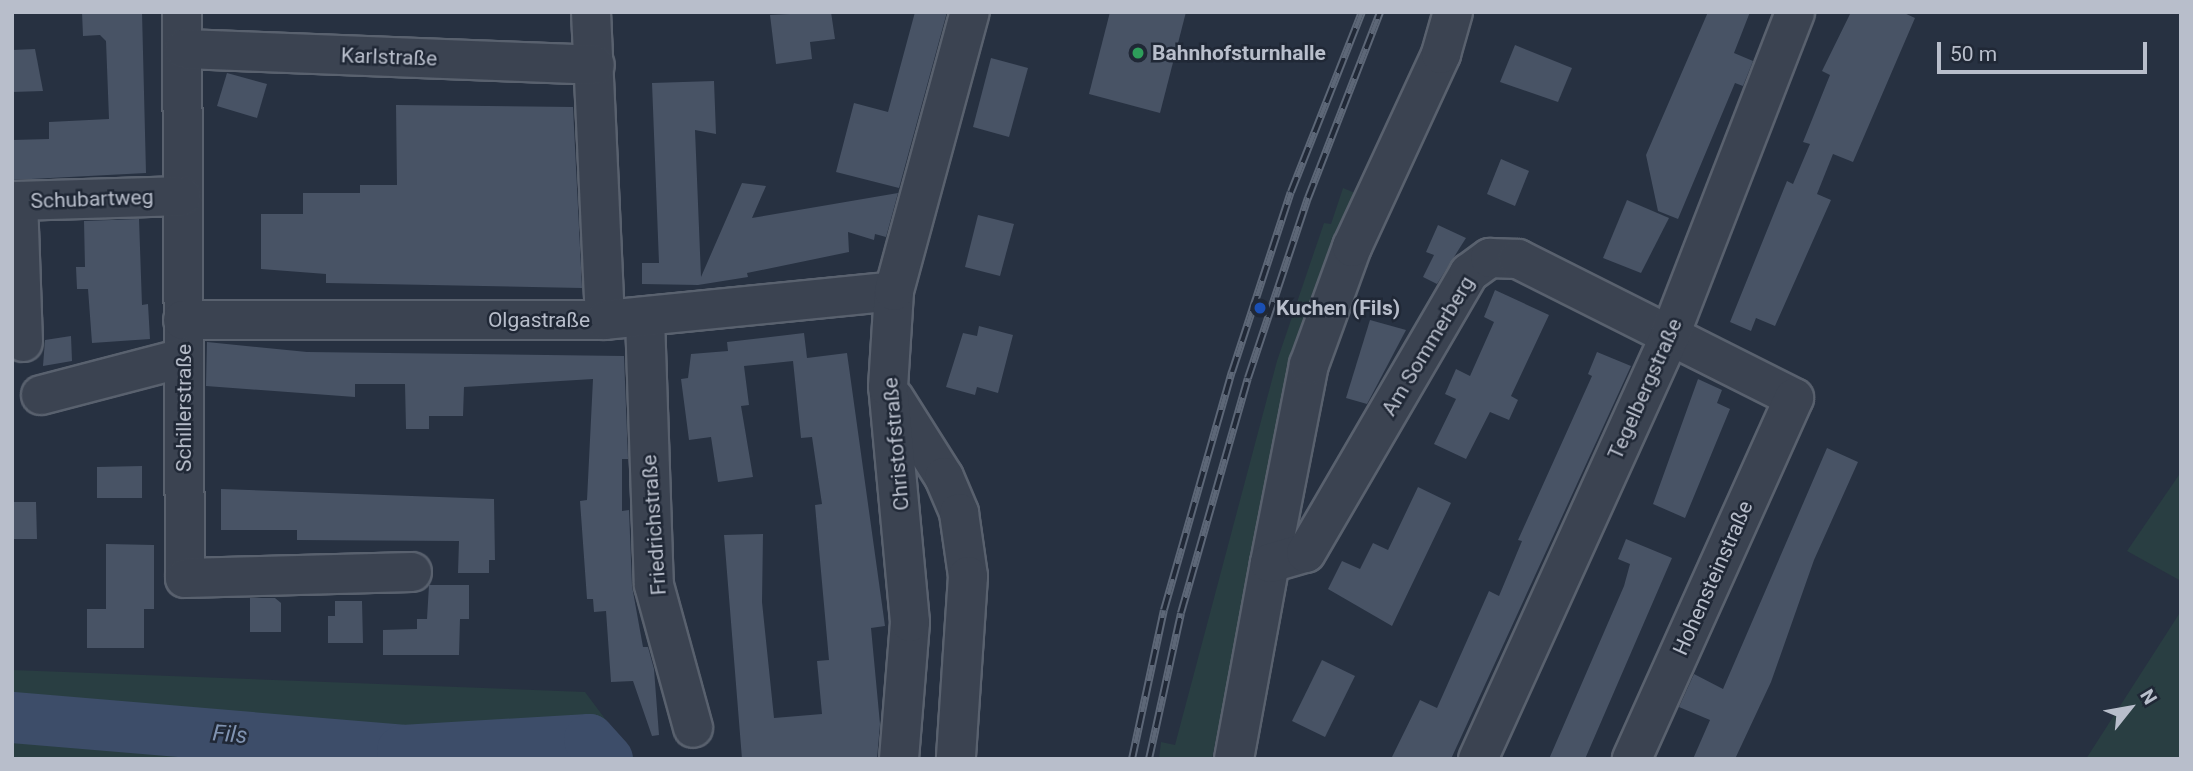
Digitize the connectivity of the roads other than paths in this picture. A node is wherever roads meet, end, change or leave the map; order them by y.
1 (182, 12) edge
2 (591, 12) edge
3 (970, 12) edge
4 (1453, 12) edge
5 (1795, 12) edge
6 (184, 50) junction
7 (595, 65) junction
8 (182, 196) junction
9 (894, 292) junction
10 (645, 318) junction
11 (183, 320) junction
12 (605, 320) junction
13 (1670, 335) junction
14 (23, 342) dead end
15 (183, 358) junction
16 (888, 387) junction
17 (41, 395) dead end
18 (1794, 398) joint
19 (1270, 563) junction
20 (411, 572) dead end
21 (693, 728) dead end
22 (899, 759) edge
23 (956, 759) edge
24 (1234, 759) edge
25 (1478, 759) edge
26 (1632, 759) edge

1 - 6 street, Schillerstraße
2 - 7 street
3 - 9 street, Christofstraße
4 - 19 street
5 - 13 street, Tegelbergstraße
6 - 7 street, Karlstraße
6 - 8 street, Schillerstraße
7 - 12 street
8 - 11 street, Schillerstraße
8 - 14 street, Schubartweg
9 - 10 street, Olgastraße
9 - 16 street, Christofstraße
10 - 12 street, Olgastraße
10 - 21 street, Friedrichstraße
11 - 12 street, Olgastraße
11 - 15 street, Schillerstraße
13 - 18 street, Am Sommerberg
13 - 19 street, Am Sommerberg
13 - 25 street, Tegelbergstraße
15 - 17 street
15 - 20 street, Schillerstraße
16 - 22 street, Christofstraße
16 - 23 street
18 - 26 street, Hohensteinstraße
19 - 24 street

